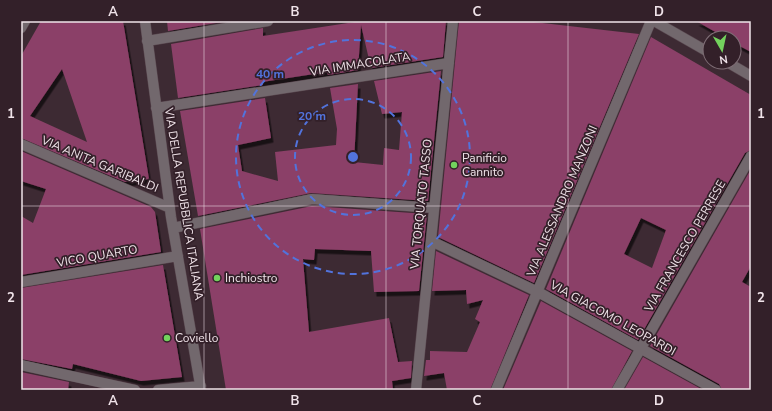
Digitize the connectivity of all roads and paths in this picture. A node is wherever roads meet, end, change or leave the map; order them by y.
1 (25, 21) edge
2 (145, 21) edge
3 (268, 21) edge
4 (453, 21) edge
5 (651, 21) edge
6 (654, 21) edge
7 (21, 28) edge
8 (148, 41) junction
9 (702, 48) edge
10 (449, 64) junction
11 (741, 70) edge
12 (751, 76) edge
13 (156, 108) junction
14 (21, 144) edge
15 (751, 156) edge
16 (170, 208) junction
17 (434, 208) junction
18 (173, 228) junction
19 (431, 241) junction
20 (178, 256) junction
21 (21, 282) edge
22 (538, 292) junction
23 (641, 349) junction
24 (21, 365) edge
25 (201, 388) edge
26 (135, 390) edge
27 (158, 390) edge
28 (416, 390) edge
29 (496, 390) edge
30 (617, 390) edge
31 (716, 390) edge

1 - 7 street
2 - 8 street, VIA DELLA REPUBBLICA ITALIANA
3 - 8 street
4 - 10 street, VIA TORQUATO TASSO
5 - 22 street, VIA ALESSANDRO MANZONI
6 - 9 street
8 - 13 street, VIA DELLA REPUBBLICA ITALIANA
10 - 13 street, VIA IMMACOLATA
10 - 17 street, VIA TORQUATO TASSO
11 - 12 street
13 - 16 street, VIA DELLA REPUBBLICA ITALIANA
14 - 16 street, VIA ANITA GARIBALDI
15 - 23 street, VIA FRANCESCO PERRESE
16 - 18 street, VIA DELLA REPUBBLICA ITALIANA
17 - 18 street
17 - 19 street, VIA TORQUATO TASSO
18 - 20 street, VIA DELLA REPUBBLICA ITALIANA
19 - 22 street, VIA GIACOMO LEOPARDI
19 - 28 street, VIA TORQUATO TASSO
20 - 21 street, VICO QUARTO
20 - 25 street, VIA DELLA REPUBBLICA ITALIANA
22 - 23 street, VIA GIACOMO LEOPARDI
22 - 29 street, VIA ALESSANDRO MANZONI
23 - 30 street, VIA FRANCESCO PERRESE
23 - 31 street, VIA GIACOMO LEOPARDI
24 - 26 street
25 - 27 street

